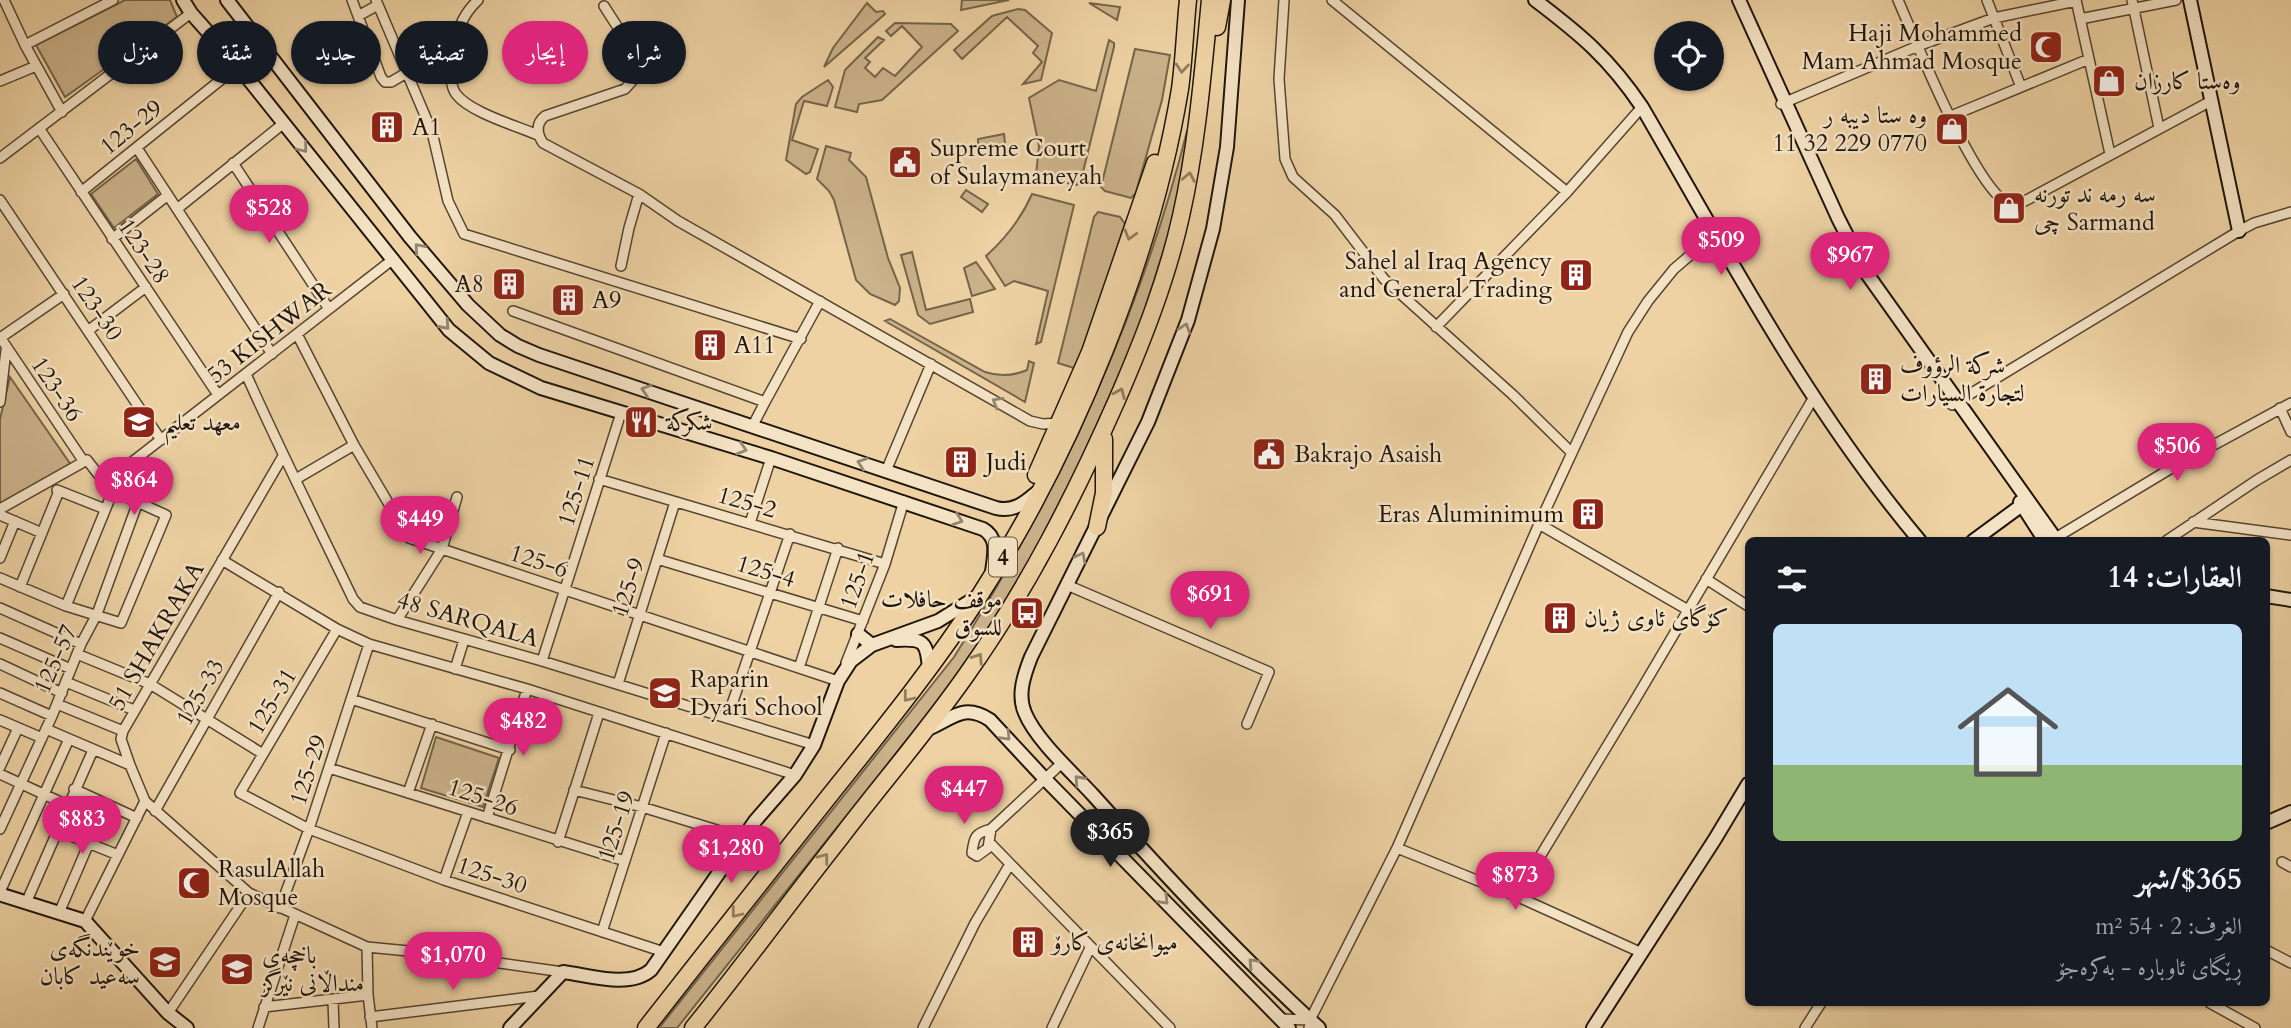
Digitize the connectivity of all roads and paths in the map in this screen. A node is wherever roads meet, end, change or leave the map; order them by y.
1 (113, 0) edge
2 (183, 0) edge
3 (227, 0) edge
4 (352, 0) edge
5 (478, 0) edge
6 (1188, 0) edge
7 (1210, 0) edge
8 (1222, 0) edge
9 (1238, 0) edge
10 (1284, 0) edge
11 (1332, 0) edge
12 (1535, 0) edge
13 (1732, 0) edge
14 (1739, 0) edge
15 (1898, 0) edge
16 (1987, 0) edge
17 (2076, 0) edge
18 (2176, 0) edge
19 (2190, 0) edge
20 (3, 2) edge
21 (377, 2) edge
22 (2133, 4) edge
23 (604, 6) dead end
24 (191, 13) junction
25 (1742, 15) junction
26 (358, 16) junction
27 (1994, 18) junction
28 (2080, 19) junction
29 (198, 21) edge
30 (395, 43) edge
31 (25, 45) junction
32 (1918, 46) junction
33 (2088, 59) junction
34 (36, 66) junction
35 (395, 80) edge
36 (0, 81) edge
37 (216, 84) edge
38 (253, 84) edge
39 (413, 84) edge
40 (2021, 87) junction
41 (2211, 101) junction
42 (1783, 103) junction
43 (1642, 107) junction
44 (62, 112) junction
45 (1951, 116) junction
46 (284, 123) junction
47 (1173, 126) junction
48 (39, 128) junction
49 (2159, 128) junction
50 (538, 135) junction
51 (1196, 136) junction
52 (137, 148) junction
53 (2110, 153) junction
54 (0, 158) edge
55 (233, 163) junction
56 (81, 192) junction
57 (1567, 192) junction
58 (639, 194) junction
59 (168, 195) junction
60 (0, 200) edge
61 (177, 209) junction
62 (2291, 212) edge
63 (2239, 232) junction
64 (1716, 233) junction
65 (112, 239) junction
66 (392, 260) junction
67 (621, 266) dead end
68 (146, 288) junction
69 (64, 294) junction
70 (820, 301) junction
71 (329, 309) junction
72 (513, 311) dead end
73 (1436, 327) junction
74 (89, 330) junction
75 (297, 334) junction
76 (0, 337) edge
77 (801, 340) junction
78 (6, 348) junction
79 (272, 354) junction
80 (931, 364) junction
81 (246, 374) junction
82 (218, 396) junction
83 (1814, 397) junction
84 (0, 402) edge
85 (765, 402) junction
86 (1955, 403) junction
87 (2291, 403) edge
88 (2280, 408) junction
89 (621, 413) junction
90 (1060, 423) junction
91 (753, 425) junction
92 (1106, 425) junction
93 (2291, 432) edge
94 (161, 440) junction
95 (354, 445) junction
96 (1571, 452) junction
97 (283, 456) junction
98 (2291, 460) edge
99 (774, 461) junction
100 (84, 462) junction
101 (886, 471) junction
102 (111, 478) junction
103 (296, 479) junction
104 (599, 479) junction
105 (45, 485) junction
106 (935, 487) junction
107 (59, 491) junction
108 (113, 491) junction
109 (1039, 491) junction
110 (457, 497) dead end
111 (904, 501) junction
112 (138, 502) junction
113 (675, 502) junction
114 (1023, 503) junction
115 (2022, 505) junction
116 (0, 509) edge
117 (105, 509) junction
118 (926, 509) junction
119 (0, 515) edge
120 (15, 521) junction
121 (750, 523) junction
122 (2193, 523) junction
123 (1539, 524) junction
124 (1097, 527) junction
125 (42, 533) junction
126 (790, 534) junction
127 (2291, 535) edge
128 (1917, 537) edge
129 (1978, 537) edge
130 (2049, 537) edge
131 (2050, 537) edge
132 (2057, 537) edge
133 (2172, 537) edge
134 (838, 548) junction
135 (1009, 548) junction
136 (442, 550) junction
137 (0, 558) edge
138 (657, 558) junction
139 (222, 560) junction
140 (885, 564) junction
141 (992, 575) junction
142 (0, 578) edge
143 (1706, 579) junction
144 (1067, 585) junction
145 (20, 587) junction
146 (564, 590) junction
147 (279, 592) junction
148 (769, 592) junction
149 (981, 594) junction
150 (2270, 597) edge
151 (2291, 600) edge
152 (1745, 604) edge
153 (66, 606) junction
154 (819, 607) junction
155 (0, 608) edge
156 (1688, 610) junction
157 (97, 614) junction
158 (639, 615) junction
159 (397, 620) junction
160 (863, 621) junction
161 (337, 629) junction
162 (858, 634) junction
163 (0, 638) edge
164 (464, 640) junction
165 (886, 641) junction
166 (81, 644) junction
167 (369, 644) junction
168 (872, 645) junction
169 (749, 651) junction
170 (77, 654) junction
171 (542, 660) junction
172 (0, 664) edge
173 (454, 668) junction
174 (799, 668) junction
175 (71, 669) junction
176 (929, 669) junction
177 (841, 676) junction
178 (66, 682) junction
179 (150, 684) junction
180 (618, 684) junction
181 (527, 690) junction
182 (0, 693) edge
183 (62, 693) junction
184 (352, 699) junction
185 (57, 704) junction
186 (134, 710) junction
187 (599, 713) junction
188 (52, 716) junction
189 (728, 716) junction
190 (0, 720) edge
191 (206, 720) junction
192 (432, 724) junction
193 (1247, 724) dead end
194 (18, 728) junction
195 (926, 729) junction
196 (123, 731) junction
197 (666, 733) junction
198 (44, 734) junction
199 (69, 739) junction
200 (814, 745) junction
201 (93, 750) junction
202 (510, 750) junction
203 (263, 754) junction
204 (1063, 762) junction
205 (130, 765) junction
206 (0, 767) edge
207 (329, 768) junction
208 (0, 774) edge
209 (795, 775) junction
210 (1045, 779) junction
211 (20, 784) junction
212 (75, 789) junction
213 (1745, 789) edge
214 (575, 790) junction
215 (240, 793) joint
216 (408, 793) junction
217 (44, 795) junction
218 (145, 801) junction
219 (67, 805) junction
220 (642, 807) junction
221 (155, 811) junction
222 (468, 812) junction
223 (2291, 812) edge
224 (137, 818) junction
225 (487, 818) junction
226 (2270, 822) edge
227 (0, 829) edge
228 (309, 829) junction
229 (991, 829) junction
230 (57, 830) junction
231 (743, 838) junction
232 (558, 842) junction
233 (89, 843) junction
234 (989, 843) junction
235 (1397, 848) junction
236 (118, 855) junction
237 (625, 861) junction
238 (1010, 864) junction
239 (444, 880) junction
240 (0, 892) edge
241 (249, 893) junction
242 (1516, 896) junction
243 (26, 903) junction
244 (280, 908) junction
245 (59, 913) junction
246 (295, 915) junction
247 (85, 921) junction
248 (602, 932) junction
249 (367, 947) junction
250 (1090, 948) junction
251 (664, 952) junction
252 (2270, 952) edge
253 (1642, 953) junction
254 (2291, 962) edge
255 (563, 972) junction
256 (368, 995) junction
257 (539, 996) junction
258 (1286, 996) junction
259 (333, 1000) junction
260 (1819, 1006) edge
261 (2215, 1006) edge
262 (264, 1007) junction
263 (168, 1013) junction
264 (1275, 1014) junction
265 (370, 1017) junction
266 (1313, 1025) edge
267 (187, 1028) edge
268 (258, 1028) edge
269 (334, 1028) edge
270 (372, 1028) edge
271 (510, 1028) edge
272 (646, 1028) edge
273 (693, 1028) edge
274 (922, 1028) edge
275 (1052, 1028) edge
276 (1170, 1028) edge
277 (1289, 1028) edge
278 (1593, 1028) edge
279 (1805, 1028) edge
280 (2255, 1028) edge

1 - 31 street
2 - 24 street
91 -> 3 street
4 - 26 street
5 - 50 street
6 -> 47 highway, 4
7 - 51 highway
8 - 51 highway
124 -> 9 street
10 - 73 street
11 - 57 street
12 - 43 street
13 - 25 street
14 - 25 street
15 - 32 street
16 - 27 street
17 - 27 street
17 - 28 street
18 - 22 street
19 - 41 street
20 - 31 street
21 - 26 street
21 - 30 street
22 - 28 street
22 - 49 street
23 - 50 street
24 - 29 street
24 - 44 street
25 - 42 street
26 - 35 street
27 - 32 street
27 - 40 street
28 - 33 street
31 - 34 street
32 - 42 street
32 - 45 street
33 - 40 street
33 - 53 street
34 - 36 street
34 - 44 street
37 - 52 street, 123-29
38 - 46 street
39 - 77 street
40 - 45 street
41 - 49 street
41 - 63 street
42 - 86 street
43 - 57 street
43 - 64 street
44 - 48 street
45 - 53 street
46 - 55 street
46 -> 66 street
47 -> 90 highway
47 - 109 highway, 4
48 - 54 street
48 - 56 street, 123-28
49 - 53 street
50 - 58 street
92 -> 51 highway, 4
52 - 56 street, 123-29
52 - 59 street
55 - 61 street
55 - 71 street
56 - 65 street, 123-28
57 - 73 street
58 - 67 street
58 - 70 street
59 - 61 street
59 - 65 street
60 - 69 street, 123-30
61 - 79 street
62 - 63 street
63 - 86 street
64 - 83 street
64 - 96 street
65 - 68 street, 123-28
66 - 71 street, 53 KISHWAR
66 -> 89 street
68 - 74 street
68 - 82 street, 123-28
69 - 74 street, 123-30
69 - 76 street
70 - 77 street
70 - 80 street
71 - 75 street, 53 KISHWAR
72 - 85 street
73 - 96 street
74 - 94 street, 123-30
75 - 79 street, 53 KISHWAR
75 - 95 street, 125-6
76 - 78 street, 123-36
77 - 85 street
78 - 84 street
78 - 100 street, 123-36
79 - 81 street, 53 KISHWAR
90 -> 80 street
80 - 101 street
81 - 82 street, 53 KISHWAR
81 - 97 street, 48 SARQALA
82 - 94 street, 53 KISHWAR
83 - 128 street
83 - 143 street
85 - 91 street
86 - 115 street
86 - 131 street
87 - 88 street
88 - 93 street
88 - 132 street
89 -> 99 street
89 - 104 street, 125-11
90 - 114 highway
101 -> 91 street
92 - 124 highway
195 -> 92 highway, 4
94 - 102 street, 53 KISHWAR
95 - 103 street
95 - 136 street, 125-6
96 - 123 street
97 - 103 street, 48 SARQALA
97 - 139 street, 51 SHAKRAKA
98 - 122 street
99 - 111 street
99 - 121 street
100 - 102 street
100 - 105 street
101 - 106 street
102 - 108 street
103 - 159 street, 48 SARQALA
104 - 113 street, 125-2
104 - 146 street, 125-11
105 - 107 street
105 - 116 street
106 - 114 street
106 - 118 street
107 - 117 street
107 - 125 street
108 - 112 street
108 - 117 street
109 - 114 street
109 - 135 highway, 4
110 - 136 street
111 - 118 street
111 - 140 street, 125-1
112 - 157 street, 125-57
112 - 157 street
113 - 121 street, 125-2
113 - 138 street, 125-9
114 - 135 highway
115 - 129 street
115 - 130 street
117 - 153 street
118 -> 141 street
119 - 120 street
120 - 125 street
120 - 137 street
121 - 126 street, 125-2
122 - 127 street
122 - 133 street
123 - 156 street
123 - 235 street
144 -> 124 street
125 - 145 street
126 - 134 street, 125-2
126 - 148 street
134 - 140 street, 125-2
134 - 154 street
135 - 141 highway, 4
136 - 146 street, 125-6
136 - 159 street
138 - 148 street, 125-4
138 - 158 street, 125-9
139 - 147 street
139 - 179 street, 51 SHAKRAKA
140 - 160 street, 125-1
141 - 149 highway, 4
142 - 145 street
143 - 152 street
143 - 156 street
144 - 193 street
144 - 204 street
145 - 153 street
146 - 158 street, 125-6
146 - 171 street, 125-11
147 - 161 street
147 - 191 street, 125-33
148 - 154 street, 125-4
148 - 169 street
149 - 165 street
149 - 176 highway, 4
150 - 151 street
153 - 157 street
154 - 160 street, 125-4
154 - 174 street
155 - 166 street
156 - 242 street
157 - 166 street, 125-57
158 - 169 street, 125-6
158 - 180 street, 125-9
159 - 164 street, 48 SARQALA
160 - 162 street, 125-1
161 - 167 street
161 - 203 street, 125-31
162 - 168 street
162 - 177 street, 125-1
163 - 175 street
164 - 171 street, 48 SARQALA
164 - 173 street
165 - 168 street
165 - 176 street
166 - 170 street, 125-57
167 - 173 street
167 - 184 street, 125-29
168 - 177 street
169 - 174 street, 125-6
169 - 189 street
170 - 175 street, 125-57
170 - 179 street
171 - 180 street, 48 SARQALA
172 - 183 street
173 - 181 street
174 - 177 street, 125-6
175 - 178 street, 125-57
176 -> 272 highway, 4
177 - 200 street
178 - 183 street, 125-57
178 - 186 street
179 - 186 street, 51 SHAKRAKA
179 - 191 street
180 - 189 street, 48 SARQALA
181 - 187 street
181 - 202 street
182 - 188 street
183 - 185 street, 125-57
184 - 192 street
184 - 207 street, 125-29
185 - 188 street, 125-57
185 - 196 street
186 - 196 street, 51 SHAKRAKA
187 - 197 street
187 - 214 street
188 - 198 street, 125-57
189 - 200 street, 48 SARQALA
190 - 194 street
191 - 203 street
191 - 221 street, 125-33
192 - 202 street
192 - 216 street
194 - 198 street
194 - 206 street
195 -> 210 street
273 -> 195 highway, 4
196 - 205 street, 51 SHAKRAKA
197 - 209 street
197 - 220 street, 125-19
198 - 199 street
198 - 211 street, 125-57
199 - 201 street
199 - 217 street
200 - 209 street
201 - 205 street
201 - 212 street
202 - 225 street
203 - 215 street, 125-31
204 - 210 street
258 -> 204 street
205 - 218 street, 51 SHAKRAKA
207 - 216 street, 125-26
207 - 228 street, 125-29
208 - 211 street
209 - 231 street
210 - 229 street
210 -> 264 street
211 - 217 street
211 - 227 street, 125-57
212 - 219 street
212 - 224 street
213 - 253 street
214 - 220 street
214 - 232 street
215 - 228 street, 125-30
216 - 222 street, 125-26
217 - 219 street
217 - 240 street
218 - 221 street, 51 SHAKRAKA
218 - 224 street
219 - 230 street
220 - 231 street
220 - 237 street, 125-19
221 - 241 street, 51 SHAKRAKA
222 - 225 street, 125-26
222 - 239 street
223 - 226 street
224 - 236 street
225 - 232 street, 125-26
228 - 239 street, 125-30
228 - 244 street, 125-29
229 - 234 street
229 - 234 street
230 - 233 street
230 - 243 street
231 - 251 street
232 - 237 street, 125-26
233 - 236 street
233 - 245 street
234 - 238 street
235 - 242 street
235 - 266 street
236 - 247 street
237 - 248 street, 125-19
238 - 250 street
238 - 274 street
239 - 248 street, 125-30
240 - 243 street
241 - 244 street, 51 SHAKRAKA
241 - 263 street
242 - 253 street
243 - 245 street
244 - 246 street, 51 SHAKRAKA
245 - 247 street
246 - 249 street, 51 SHAKRAKA
246 - 262 street
247 - 263 street
248 - 251 street, 125-30
249 - 255 street, 51 SHAKRAKA
249 - 256 street
250 - 275 street
250 - 276 street
251 - 255 street
252 - 254 street
253 - 278 street
255 - 257 street
256 - 259 street
256 - 265 street
257 - 265 street
257 - 271 street
258 - 264 street
258 - 266 street
259 - 262 street
259 - 269 street
260 - 279 street
261 - 280 street
262 - 268 street
263 - 267 street
264 - 266 street
264 - 277 street
265 - 270 street

